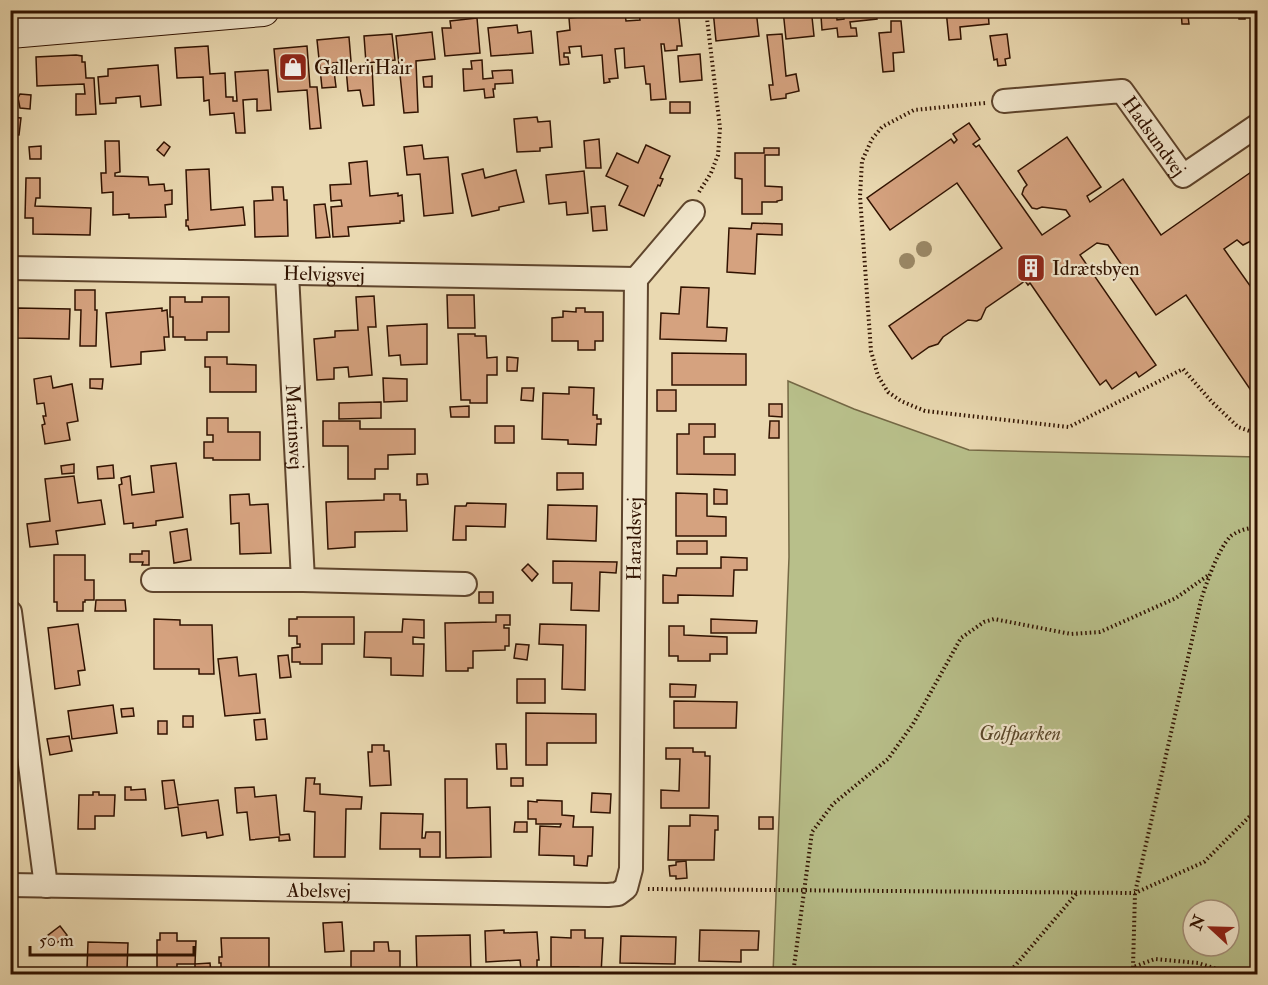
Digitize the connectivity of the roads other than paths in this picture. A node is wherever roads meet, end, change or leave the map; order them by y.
1 (263, 10) edge
2 (84, 18) edge
3 (10, 32) edge
4 (1004, 101) road end
5 (1257, 125) edge
6 (693, 212) road end
7 (10, 268) edge
8 (287, 274) junction
9 (636, 279) junction
10 (153, 580) dead end
11 (303, 580) junction
12 (465, 584) dead end
13 (10, 612) edge
14 (10, 885) edge
15 (46, 886) junction
16 (626, 888) joint

1 - 2 street
2 - 3 street
4 - 5 street, Hadsundvej
6 - 9 street
7 - 8 street, Helvigsvej
8 - 9 street, Helvigsvej
8 - 11 street, Martinsvej
9 - 16 street, Haraldsvej
10 - 11 street
11 - 12 street
13 - 15 street
14 - 15 street, Abelsvej
15 - 16 street, Abelsvej

